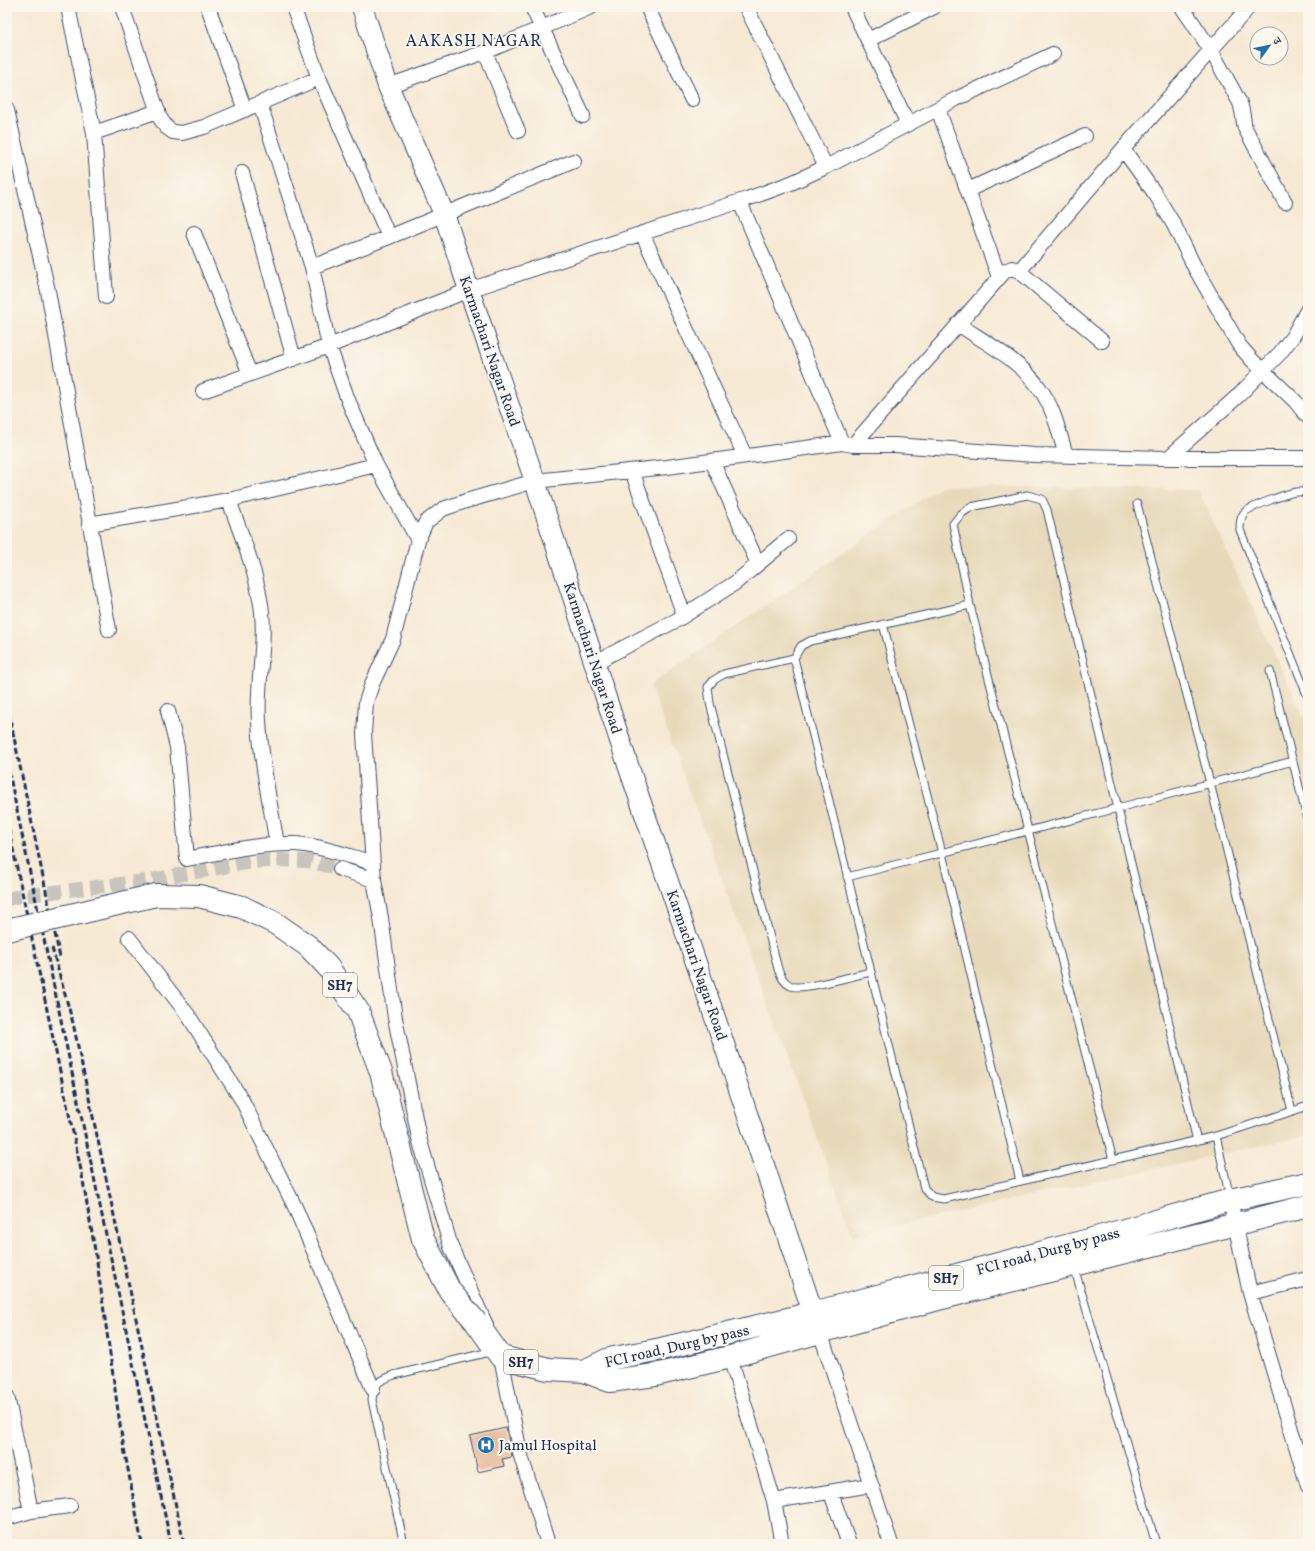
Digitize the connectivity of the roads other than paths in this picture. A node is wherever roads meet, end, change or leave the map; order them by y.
1 (68, 7) edge
2 (122, 7) edge
3 (208, 7) edge
4 (294, 7) edge
5 (362, 7) edge
6 (532, 7) edge
7 (591, 7) edge
8 (647, 7) edge
9 (746, 7) edge
10 (852, 7) edge
11 (934, 7) edge
12 (1182, 7) edge
13 (1249, 7) edge
14 (542, 28) junction
15 (868, 40) junction
16 (1211, 50) junction
17 (485, 52) junction
18 (1053, 54) dead end
19 (319, 78) junction
20 (388, 86) junction
21 (692, 100) dead end
22 (260, 104) junction
23 (938, 109) junction
24 (7, 110) edge
25 (245, 110) junction
26 (158, 111) junction
27 (583, 116) dead end
28 (908, 124) junction
29 (518, 131) dead end
30 (94, 133) junction
31 (1085, 136) dead end
32 (1123, 149) junction
33 (574, 161) dead end
34 (826, 167) junction
35 (242, 173) dead end
36 (968, 190) junction
37 (740, 202) junction
38 (1285, 202) dead end
39 (444, 214) junction
40 (194, 233) dead end
41 (642, 233) junction
42 (388, 237) junction
43 (312, 267) junction
44 (1019, 271) junction
45 (999, 277) junction
46 (469, 290) junction
47 (106, 298) dead end
48 (1308, 308) edge
49 (958, 324) junction
50 (1102, 341) dead end
51 (329, 346) junction
52 (294, 359) junction
53 (1264, 370) junction
54 (250, 374) junction
55 (204, 390) dead end
56 (1308, 417) edge
57 (848, 444) junction
58 (1066, 455) junction
59 (746, 456) junction
60 (1168, 458) junction
61 (1308, 458) edge
62 (712, 461) junction
63 (376, 464) junction
64 (632, 471) junction
65 (535, 481) junction
66 (1308, 496) edge
67 (229, 500) junction
68 (1137, 504) dead end
69 (89, 524) junction
70 (788, 539) dead end
71 (418, 540) junction
72 (758, 564) junction
73 (970, 605) junction
74 (684, 615) junction
75 (883, 624) junction
76 (109, 630) dead end
77 (794, 658) junction
78 (594, 663) junction
79 (1270, 671) dead end
80 (1308, 697) edge
81 (168, 711) dead end
82 (1293, 761) junction
83 (1210, 783) junction
84 (1118, 808) junction
85 (1308, 822) edge
86 (1028, 831) junction
87 (277, 844) junction
88 (942, 853) junction
89 (373, 864) junction
90 (340, 869) tunnel mouth
91 (847, 877) junction
92 (374, 880) junction
93 (7, 930) edge
94 (129, 938) dead end
95 (870, 972) junction
96 (1308, 1106) edge
97 (1292, 1111) junction
98 (1216, 1136) junction
99 (1197, 1140) junction
100 (1112, 1160) junction
101 (1020, 1181) junction
102 (1308, 1183) edge
103 (1230, 1200) junction
104 (1308, 1206) edge
105 (1235, 1225) junction
106 (1071, 1256) junction
107 (1308, 1279) edge
108 (1250, 1293) junction
109 (817, 1323) junction
110 (498, 1354) junction
111 (730, 1357) junction
112 (584, 1371) junction
113 (373, 1389) junction
114 (7, 1396) edge
115 (871, 1485) junction
116 (1308, 1486) edge
117 (832, 1492) junction
118 (774, 1501) junction
119 (70, 1506) dead end
120 (31, 1511) junction
121 (7, 1518) edge
122 (404, 1544) edge
123 (548, 1544) edge
124 (782, 1544) edge
125 (849, 1544) edge
126 (891, 1544) edge
127 (1156, 1544) edge

1 - 30 street
2 - 26 street
3 - 25 street
4 - 19 street
5 - 20 street, Karmachari Nagar Road
6 - 14 street
7 - 14 street
8 - 21 street
9 - 34 street
10 - 15 street
11 - 15 street
12 - 16 street
13 - 16 street
14 - 17 street
14 - 27 street
15 - 28 street
16 - 32 street
16 - 38 street
17 - 20 street
17 - 29 street
18 - 23 street
19 - 22 street
19 - 42 street
20 - 39 street, Karmachari Nagar Road
22 - 25 street
22 - 43 street
23 - 28 street
23 - 36 street
24 - 69 street
25 - 26 street
26 - 30 street
28 - 34 street
30 - 47 street
31 - 36 street
32 - 44 street
32 - 53 street
33 - 39 street
34 - 37 street
35 - 52 street
36 - 45 street
37 - 41 street
37 - 57 street
39 - 42 street
39 - 46 street, Karmachari Nagar Road
40 - 54 street
41 - 46 street
41 - 59 street
42 - 43 street
43 - 51 street
44 - 45 street
44 - 50 street
45 - 49 street
46 - 51 street
46 - 65 street, Karmachari Nagar Road
48 - 53 street
49 - 57 street
49 - 58 street
51 - 52 street
51 - 63 street
52 - 54 street
53 - 56 street
53 - 60 street
54 - 55 street
57 - 58 street
57 - 59 street
58 - 60 street
59 - 62 street
60 - 61 street
62 - 64 street
62 - 72 street
63 - 67 street
63 - 71 street
64 - 65 street
64 - 74 street
65 - 71 street
65 - 78 street, Karmachari Nagar Road
66 - 80 lane
67 - 69 street
67 - 87 street
68 - 83 lane
69 - 76 street
70 - 72 street
71 - 89 street
72 - 74 street
73 - 75 lane
73 - 84 lane
73 - 86 lane
74 - 78 street
75 - 77 lane
75 - 88 lane
77 - 91 lane
77 - 95 lane
78 - 109 street, Karmachari Nagar Road
79 - 82 lane
81 - 87 street
82 - 83 lane
82 - 85 lane
83 - 84 lane
83 - 97 lane
84 - 86 lane
84 - 99 lane
86 - 88 lane
86 - 100 lane
87 - 89 street
88 - 91 lane
88 - 101 lane
89 - 92 street
90 - 92 street
91 - 95 lane
92 - 110 street
93 - 110 main road, SH7, bridge
94 - 113 street
95 - 101 lane
96 - 97 lane
97 - 98 lane
98 - 99 lane
98 - 103 lane
99 - 100 lane
100 - 101 lane
102 - 103 main road, FCI road, Durg by pass / SH7
103 - 105 street
103 - 106 main road, FCI road, Durg by pass / SH7
104 - 105 main road, FCI road, Durg by pass / SH7
105 - 106 main road, FCI road, Durg by pass / SH7
105 - 108 street
106 - 109 main road, FCI road, Durg by pass / SH7
106 - 127 lane
107 - 108 street
108 - 116 street
109 - 111 main road, FCI road, Durg by pass / SH7
109 - 112 main road, FCI road, Durg by pass / SH7
109 - 115 street
110 - 112 main road, SH7
110 - 113 lane
110 - 123 street
111 - 112 main road, FCI road, Durg by pass / SH7
111 - 118 street
113 - 122 lane
114 - 120 street
115 - 117 street
115 - 126 street
117 - 118 street
117 - 125 street
118 - 124 street
119 - 120 street
120 - 121 street

